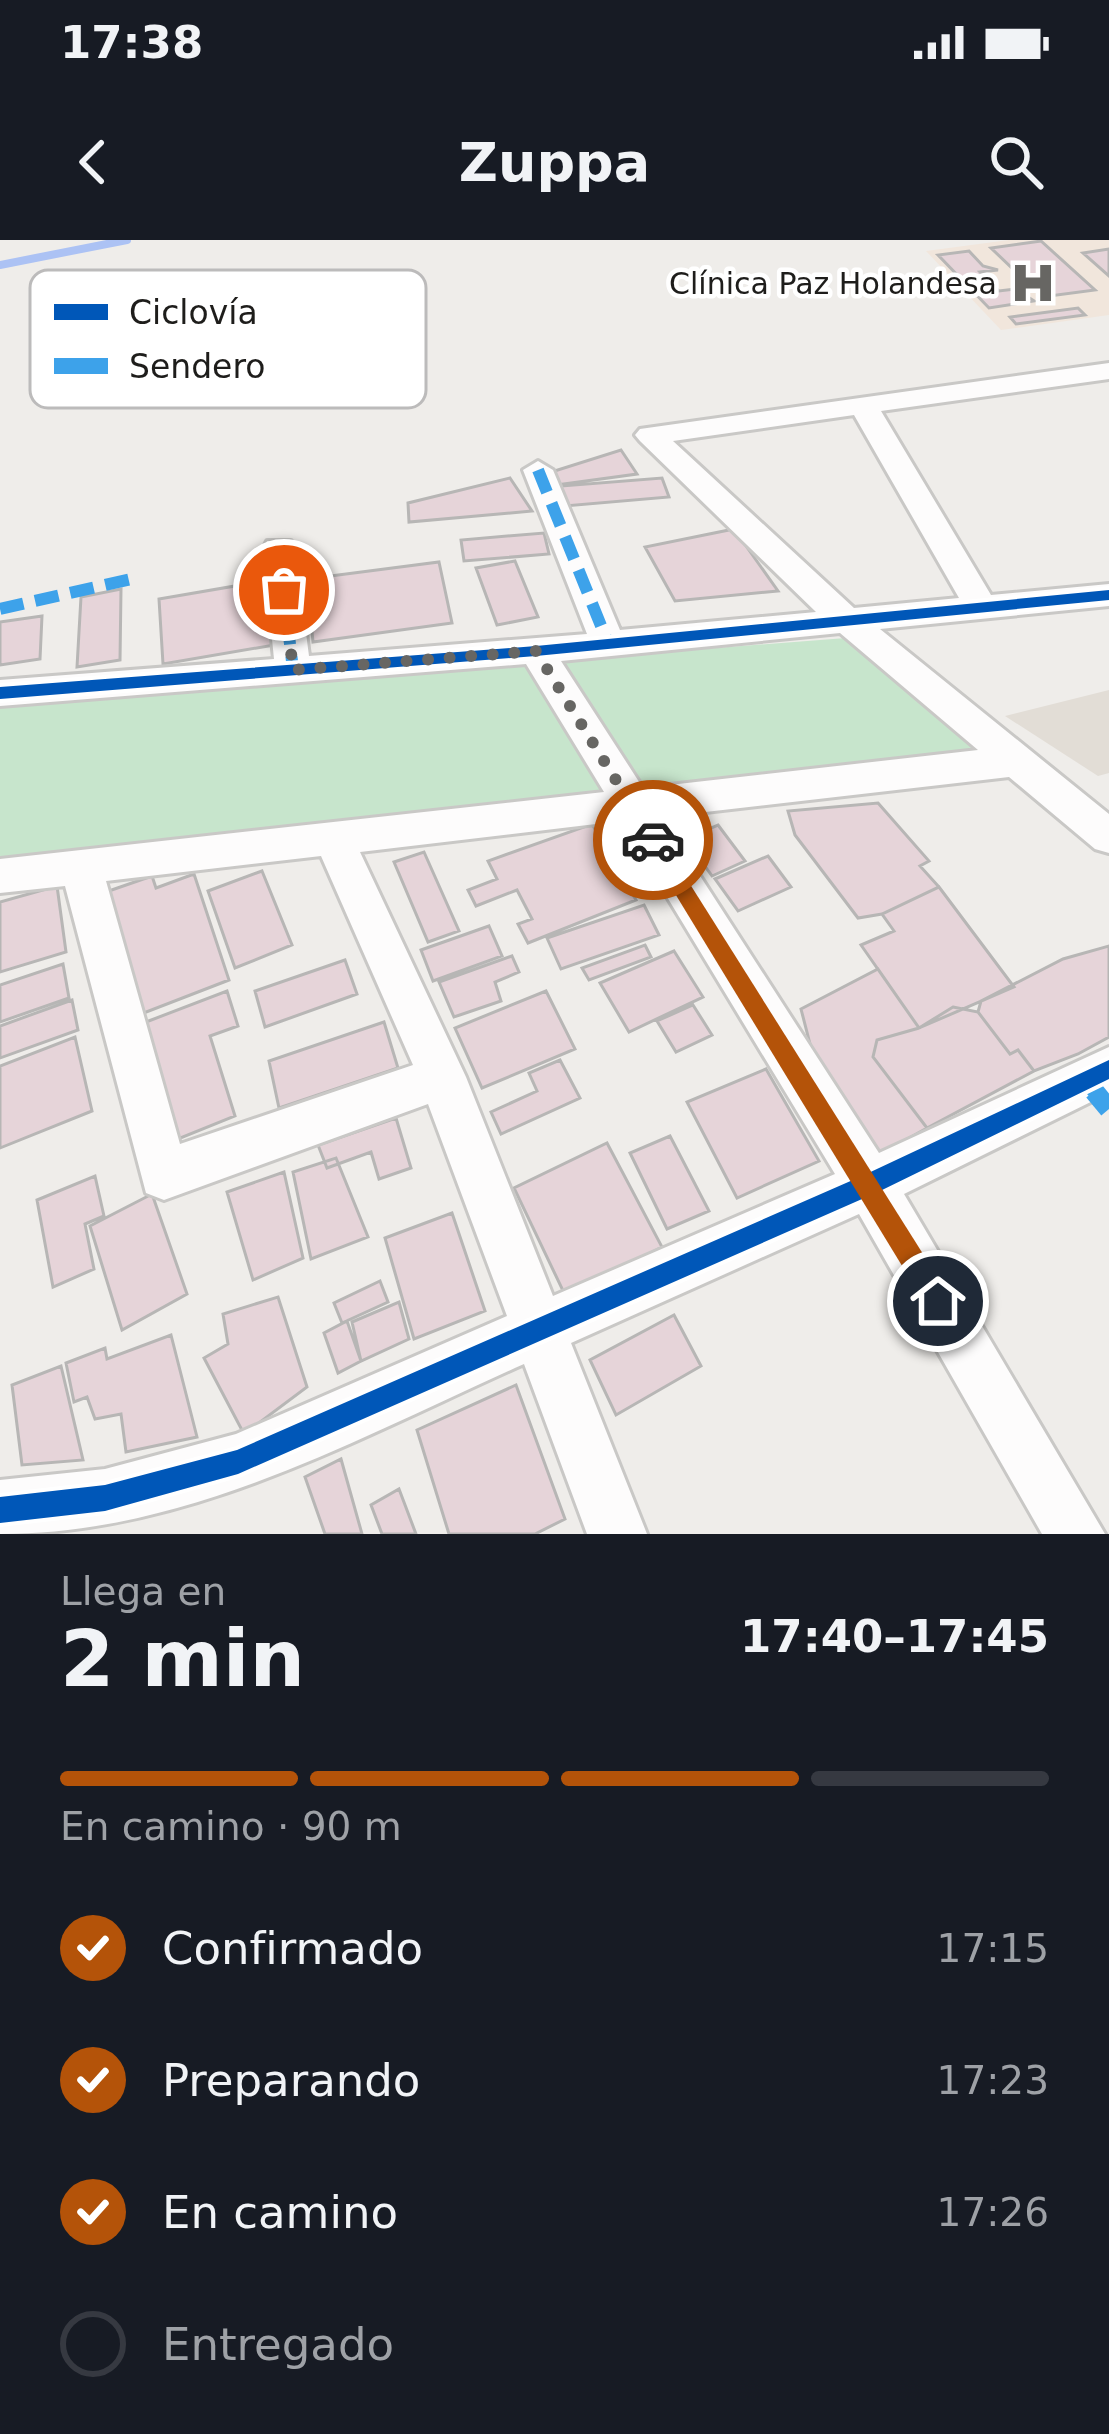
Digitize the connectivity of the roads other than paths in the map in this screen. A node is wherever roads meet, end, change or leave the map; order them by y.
1 (1109, 371) edge
2 (863, 406) junction
3 (538, 470) dead end
4 (279, 549) dead end
5 (1109, 595) edge
6 (981, 606) junction
7 (845, 619) junction
8 (608, 644) junction
9 (536, 651) junction
10 (293, 670) junction
11 (0, 693) edge
12 (1016, 761) junction
13 (630, 804) junction
14 (334, 837) junction
15 (1109, 837) edge
16 (81, 867) junction
17 (0, 877) edge
18 (442, 1077) junction
19 (1101, 1086) edge
20 (869, 1184) junction
21 (541, 1329) junction
22 (0, 1510) edge
23 (108, 1516) edge
24 (617, 1534) edge
25 (1075, 1534) edge

1 - 2 street
2 - 6 street
2 - 7 street
3 - 8 street
4 - 10 street
5 - 6 street
6 - 7 street
7 - 8 street
7 - 12 street
8 - 9 street
9 - 10 street
9 - 13 street
10 - 11 street
12 - 13 street
12 - 15 street
13 - 14 street
13 - 20 street
14 - 16 street
14 - 18 street
16 - 17 street
16 - 18 street
18 - 21 street
19 - 20 street
20 - 21 street
20 - 25 street
21 - 23 street
21 - 24 street
22 - 23 street

